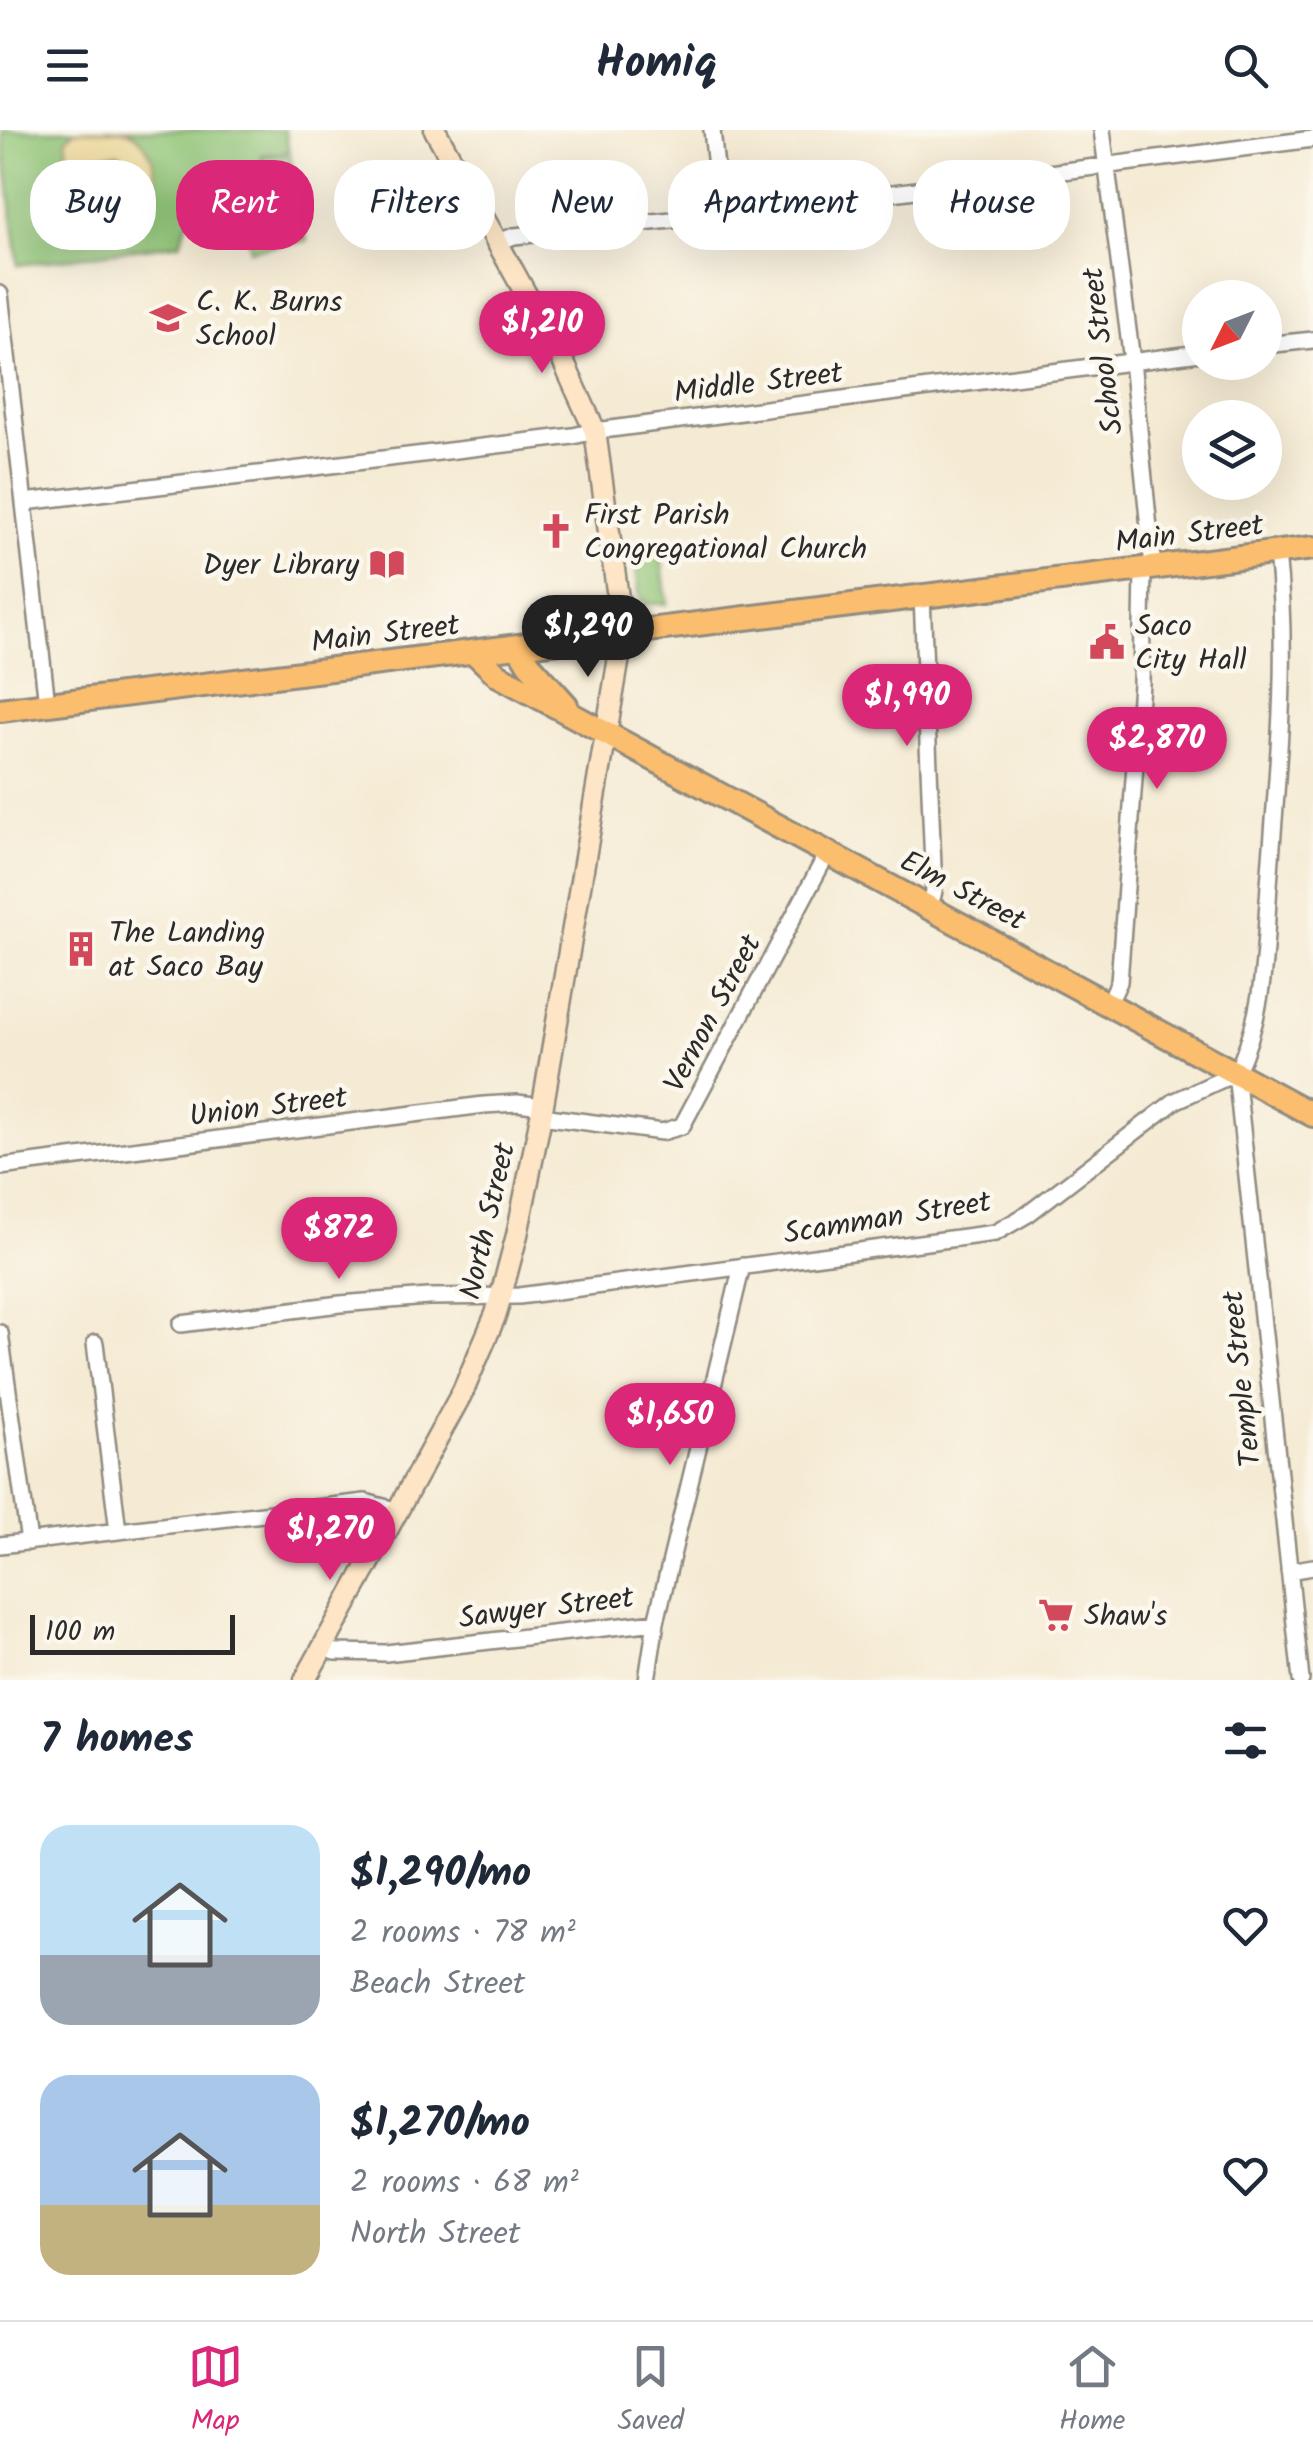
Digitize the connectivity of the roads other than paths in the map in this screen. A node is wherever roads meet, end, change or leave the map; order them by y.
1 (435, 130) edge
2 (712, 130) edge
3 (1102, 130) edge
4 (1313, 139) edge
5 (715, 160) edge
6 (1108, 165) junction
7 (893, 193) edge
8 (668, 220) edge
9 (496, 243) junction
10 (0, 294) edge
11 (1313, 340) edge
12 (1282, 344) edge
13 (1182, 355) edge
14 (1132, 362) junction
15 (596, 430) junction
16 (25, 502) junction
17 (1313, 548) edge
18 (1276, 553) junction
19 (1148, 567) junction
20 (922, 596) junction
21 (623, 634) junction
22 (518, 646) junction
23 (474, 652) junction
24 (46, 704) junction
25 (0, 710) edge
26 (583, 722) junction
27 (606, 734) junction
28 (828, 852) junction
29 (930, 907) junction
30 (1108, 1003) junction
31 (1236, 1073) junction
32 (542, 1111) junction
33 (1313, 1114) edge
34 (0, 1167) edge
35 (742, 1266) junction
36 (501, 1298) junction
37 (181, 1324) dead end
38 (0, 1333) edge
39 (94, 1342) dead end
40 (398, 1511) junction
41 (118, 1531) junction
42 (29, 1542) junction
43 (0, 1545) edge
44 (1313, 1567) edge
45 (1289, 1570) junction
46 (656, 1622) junction
47 (323, 1648) junction
48 (305, 1680) edge
49 (647, 1680) edge
50 (1302, 1680) edge

1 - 9 main road, North Street
2 - 5 street
3 - 6 street, School Street
4 - 6 street
6 - 7 street
6 - 14 street, School Street
8 - 9 street
9 - 15 main road, North Street
10 - 16 street
11 - 12 street
13 - 14 street, Middle Street
14 - 15 street, Middle Street
14 - 19 street, School Street
15 - 16 street, Middle Street
15 - 21 main road, North Street
16 - 24 street
17 - 18 main road, Main Street
18 - 19 main road, Main Street
18 - 31 street
19 - 20 main road, Main Street
19 - 30 street, School Street
20 - 21 main road, Main Street
20 - 29 street
21 - 22 main road, Main Street
21 - 27 main road, North Street
22 - 23 main road, Main Street
22 - 26 main road, Elm Street
23 - 24 main road, Main Street
23 - 26 main road, Elm Street
24 - 25 main road, Main Street
26 - 27 main road, Elm Street
27 - 28 main road, Elm Street
27 - 32 main road, North Street
28 - 29 main road, Elm Street
28 - 32 street, Vernon Street
29 - 30 main road, Elm Street
30 - 31 main road, Elm Street
31 - 33 main road, Elm Street
31 - 35 street, Scamman Street
31 - 45 street, Temple Street
32 - 34 street, Union Street
32 - 36 main road, North Street
35 - 36 street, Scamman Street
35 - 46 street
36 - 37 street, Scamman Street
36 - 40 main road, North Street
38 - 42 street
39 - 41 street
40 - 41 street
40 - 47 main road, North Street
41 - 42 street
42 - 43 street
44 - 45 street
45 - 50 street, Temple Street
46 - 47 street, Sawyer Street
46 - 49 street
47 - 48 main road, North Street

